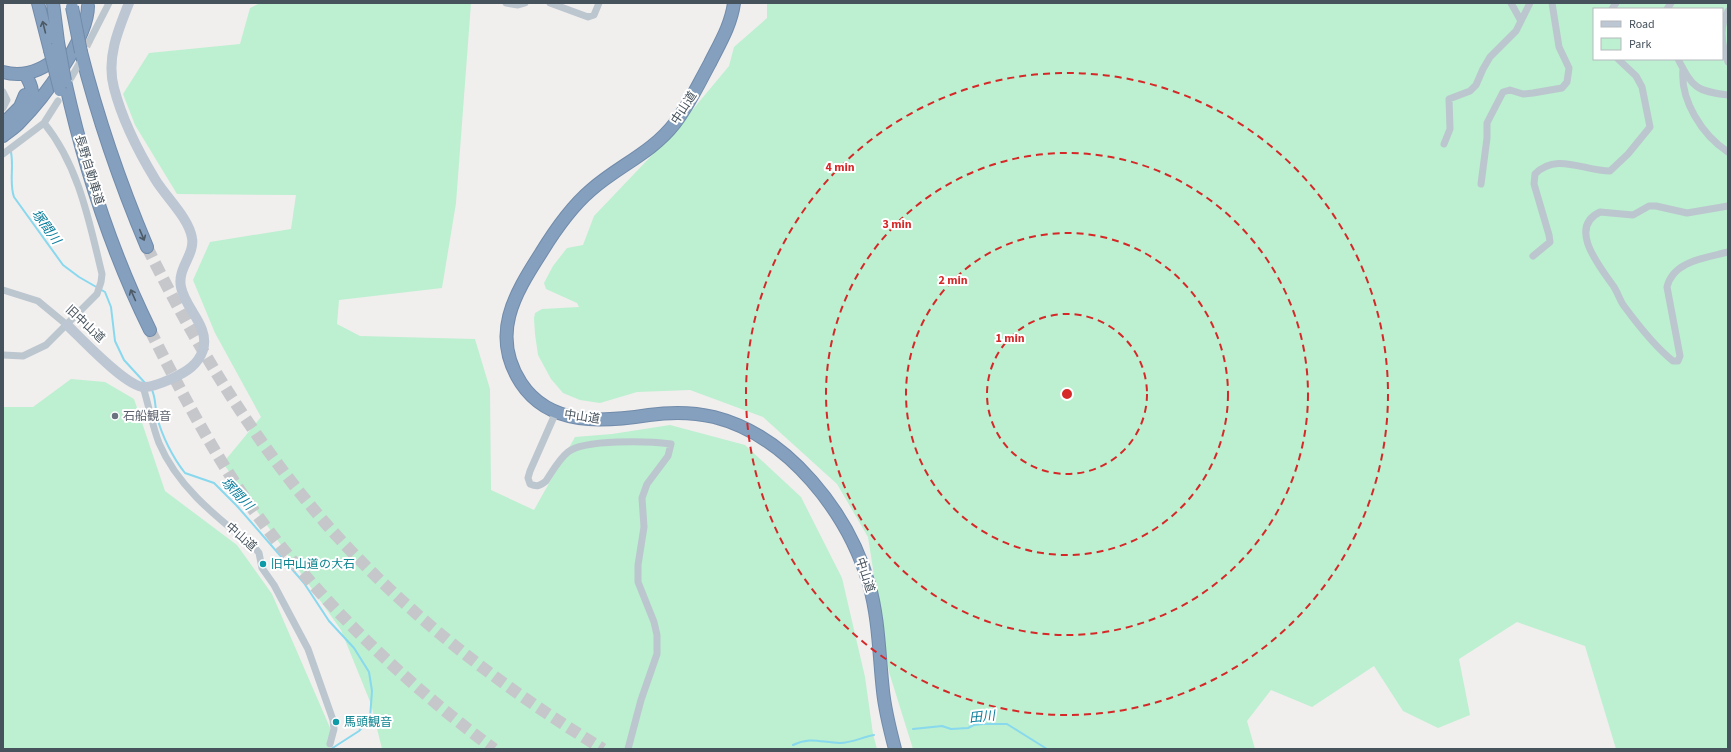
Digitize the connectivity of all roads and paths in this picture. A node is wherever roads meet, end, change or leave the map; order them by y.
1 (38, 3) edge
2 (53, 3) edge
3 (109, 3) edge
4 (129, 3) edge
5 (506, 3) edge
6 (525, 3) edge
7 (550, 3) edge
8 (599, 3) edge
9 (734, 3) edge
10 (1511, 3) edge
11 (1530, 3) edge
12 (1552, 3) edge
13 (80, 4) edge
14 (1728, 11) edge
15 (1723, 20) edge
16 (1521, 21) junction
17 (1723, 36) edge
18 (84, 50) junction
19 (1619, 60) edge
20 (1678, 60) edge
21 (1728, 62) edge
22 (1683, 69) junction
23 (3, 72) edge
24 (25, 74) junction
25 (64, 88) junction
26 (3, 92) edge
27 (1728, 95) edge
28 (3, 108) edge
29 (44, 123) junction
30 (4, 131) edge
31 (1444, 144) dead end
32 (1728, 152) edge
33 (3, 154) edge
34 (1482, 184) dead end
35 (1728, 206) edge
36 (147, 247) tunnel mouth
37 (1728, 252) edge
38 (1533, 256) dead end
39 (3, 290) edge
40 (67, 325) junction
41 (150, 330) tunnel mouth
42 (3, 355) edge
43 (144, 387) junction
44 (556, 412) junction
45 (330, 744) dead end
46 (628, 749) edge
47 (895, 749) edge

25 -> 1 highway, bridge
2 - 25 highway, bridge
3 - 18 street
4 - 43 street
5 - 6 street
7 - 8 street
9 - 44 highway, 中山道
10 - 16 street
11 - 16 street
12 - 34 street
13 - 18 highway, 長野自動車道, bridge
13 - 24 highway
13 - 30 highway
14 - 15 street
16 - 31 street
17 - 21 street
18 - 25 street
18 -> 36 highway, 長野自動車道
19 - 38 street
20 - 22 street
22 - 27 street
22 - 32 street
23 - 24 highway
24 - 30 highway
25 - 29 street
41 -> 25 highway, 長野自動車道
26 - 28 street
29 - 33 street
29 - 40 street
35 - 37 street
39 - 40 street, 旧中山道
40 - 42 street
40 - 43 street, 旧中山道
43 - 45 street, 中山道
44 - 46 street
44 - 47 highway, 中山道

